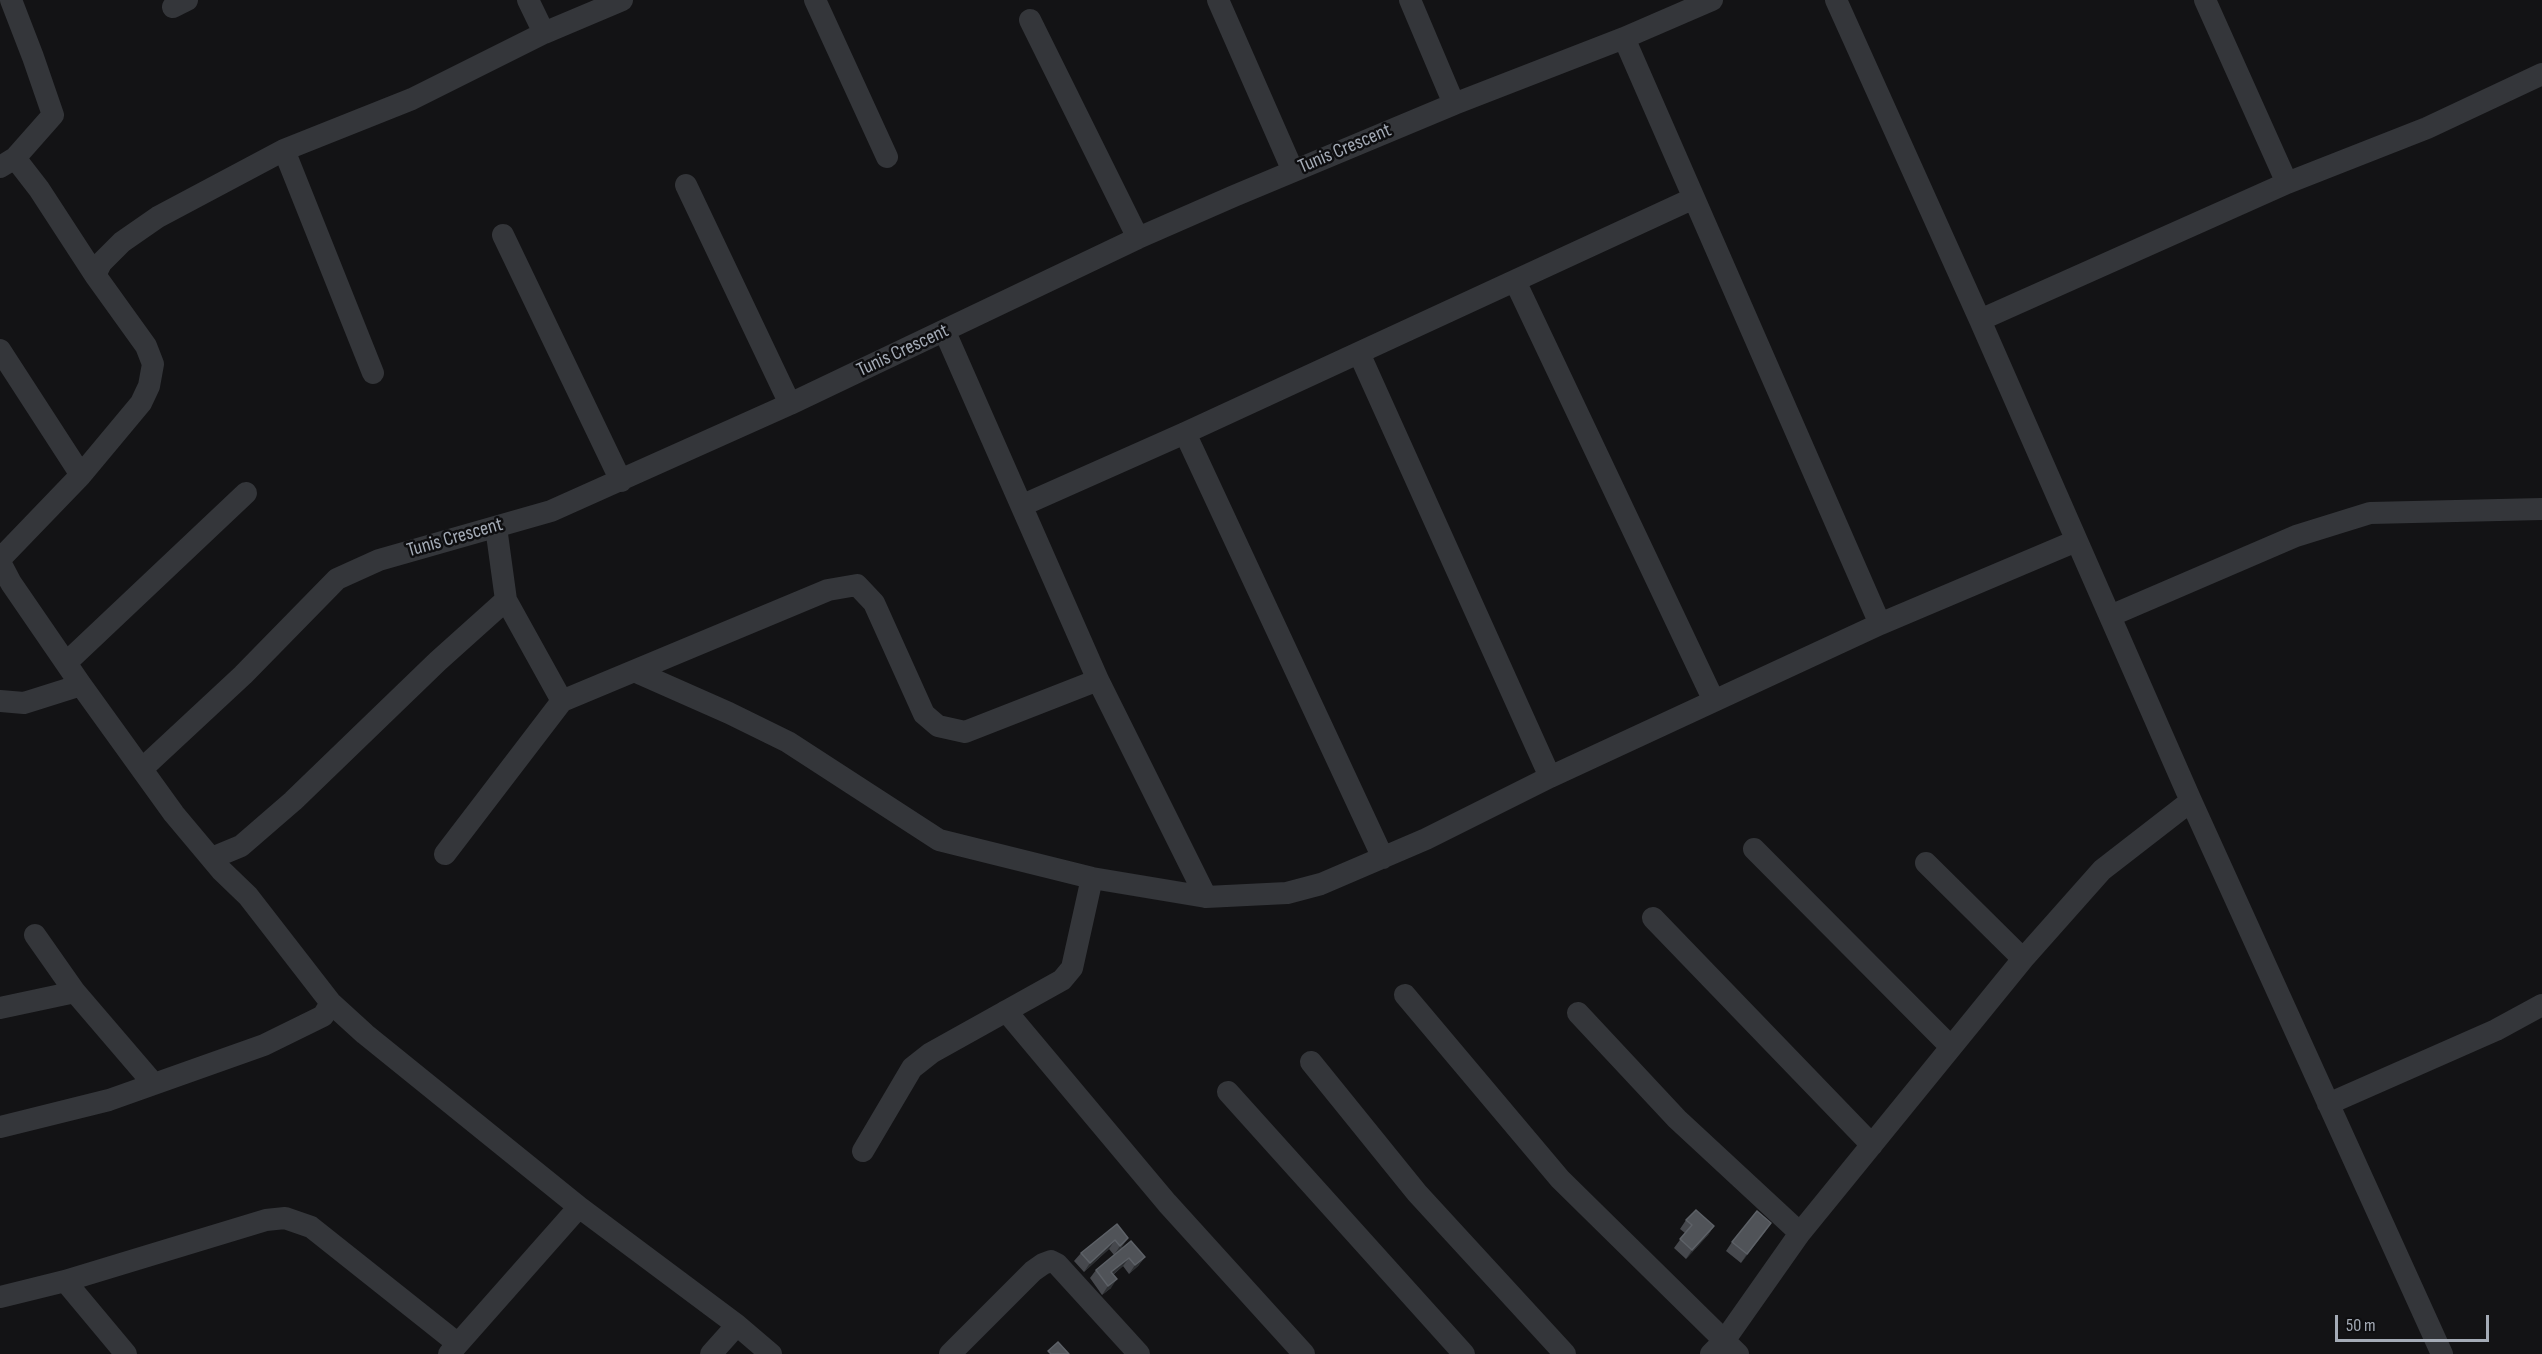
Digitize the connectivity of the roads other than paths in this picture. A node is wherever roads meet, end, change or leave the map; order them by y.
1 (11, 0) edge
2 (528, 0) edge
3 (622, 0) edge
4 (815, 0) edge
5 (1218, 0) edge
6 (1410, 0) edge
7 (1712, 0) edge
8 (1836, 0) edge
9 (2205, 0) edge
10 (1030, 20) dead end
11 (544, 33) junction
12 (1624, 38) junction
13 (2542, 74) edge
14 (1454, 104) junction
15 (284, 150) junction
16 (887, 157) dead end
17 (7, 162) edge
18 (1293, 171) junction
19 (2287, 183) junction
20 (686, 184) dead end
21 (1694, 198) junction
22 (503, 234) dead end
23 (1138, 238) junction
24 (95, 275) junction
25 (1515, 281) junction
26 (1980, 320) junction
27 (945, 332) junction
28 (0, 350) edge
29 (1359, 353) junction
30 (373, 373) dead end
31 (790, 404) junction
32 (1185, 434) junction
33 (81, 475) junction
34 (621, 481) junction
35 (246, 493) dead end
36 (1023, 505) junction
37 (2542, 509) edge
38 (496, 527) junction
39 (2076, 541) junction
40 (0, 561) edge
41 (506, 600) junction
42 (2110, 616) junction
43 (1880, 624) junction
44 (66, 663) junction
45 (634, 671) junction
46 (1098, 680) junction
47 (81, 685) junction
48 (0, 701) edge
49 (562, 701) junction
50 (1714, 701) junction
51 (143, 768) junction
52 (1550, 777) junction
53 (2191, 801) junction
54 (1754, 849) dead end
55 (445, 854) dead end
56 (1383, 858) junction
57 (1926, 863) dead end
58 (216, 864) junction
59 (1092, 878) junction
60 (1206, 897) junction
61 (1653, 918) dead end
62 (35, 935) dead end
63 (2023, 959) junction
64 (75, 992) junction
65 (1405, 995) dead end
66 (331, 1003) junction
67 (2542, 1005) edge
68 (0, 1008) edge
69 (1006, 1011) junction
70 (1578, 1013) dead end
71 (1951, 1047) junction
72 (1311, 1062) dead end
73 (153, 1083) junction
74 (1227, 1092) dead end
75 (2328, 1104) junction
76 (0, 1127) edge
77 (1872, 1145) junction
78 (863, 1151) dead end
79 (579, 1208) junction
80 (1800, 1233) junction
81 (65, 1281) junction
82 (0, 1297) edge
83 (736, 1325) junction
84 (453, 1349) edge
85 (1724, 1350) edge
86 (958, 1351) edge
87 (126, 1354) edge
88 (711, 1354) edge
89 (771, 1354) edge
90 (1139, 1354) edge
91 (1304, 1354) edge
92 (1464, 1354) edge
93 (1565, 1354) edge
94 (2442, 1354) edge

1 - 17 street
2 - 11 street
3 - 11 street
4 - 16 street
5 - 18 street
6 - 14 street
7 - 12 street, Tunis Crescent
8 - 26 street
9 - 19 street
10 - 23 street
11 - 15 street
12 - 14 street, Tunis Crescent
12 - 21 street
13 - 19 street
14 - 18 street, Tunis Crescent
15 - 24 street
15 - 30 street
17 - 24 street
18 - 23 street, Tunis Crescent
19 - 26 street
20 - 31 street
21 - 25 street
21 - 43 street
22 - 34 street
23 - 27 street, Tunis Crescent
24 - 33 street
25 - 29 street
25 - 50 street
26 - 39 street
27 - 31 street, Tunis Crescent
27 - 36 street
28 - 33 street
29 - 32 street
29 - 52 street
31 - 34 street, Tunis Crescent
32 - 36 street
32 - 56 street
33 - 40 street
34 - 38 street, Tunis Crescent
35 - 44 street
36 - 46 street
37 - 42 street
38 - 41 street
38 - 51 street, Tunis Crescent
39 - 42 street
39 - 43 street
40 - 44 street
41 - 49 street
41 - 58 street
42 - 53 street
43 - 50 street
44 - 47 street
45 - 46 street
45 - 49 street
45 - 59 street
46 - 60 street
47 - 48 street
47 - 51 street
49 - 55 street
50 - 52 street
51 - 58 street
52 - 56 street
53 - 63 street
53 - 75 street
54 - 71 street
56 - 60 street
57 - 63 street
58 - 66 street
59 - 60 street
59 - 69 street
61 - 77 street
62 - 64 street
63 - 71 street
64 - 68 street
64 - 73 street
65 - 85 street
66 - 73 street
66 - 79 street
67 - 75 street
69 - 78 street
69 - 91 street
70 - 80 street
71 - 77 street
72 - 93 street
73 - 76 street
74 - 92 street
75 - 94 street
77 - 80 street
79 - 83 street
79 - 84 street
80 - 85 street
81 - 82 street
81 - 84 street
81 - 87 street
83 - 88 street
83 - 89 street
86 - 90 street

